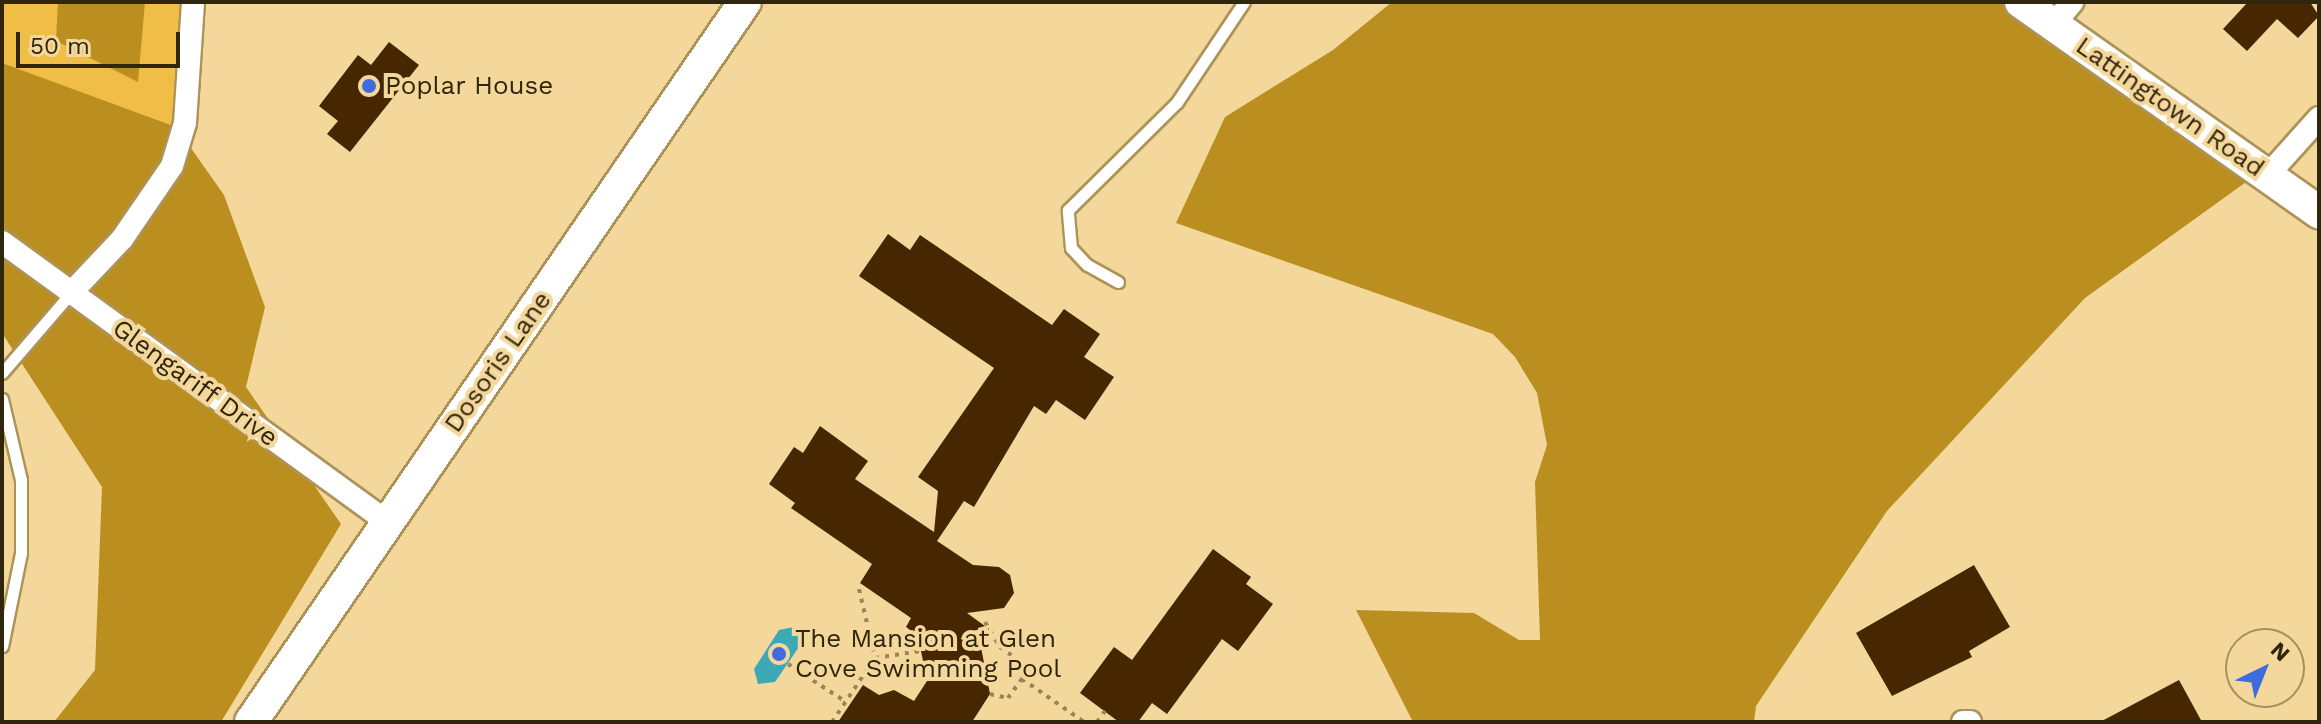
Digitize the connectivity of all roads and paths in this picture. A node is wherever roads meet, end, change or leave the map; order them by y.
1 (193, 2) edge
2 (745, 2) edge
3 (1244, 2) edge
4 (2021, 2) edge
5 (2062, 13) edge
6 (2319, 118) edge
7 (2267, 176) junction
8 (2319, 212) edge
9 (2, 242) edge
10 (1118, 282) dead end
11 (70, 294) junction
12 (2, 373) edge
13 (2, 399) edge
14 (388, 522) junction
15 (859, 589) dead end
16 (985, 622) dead end
17 (2, 646) edge
18 (920, 651) dead end
19 (875, 658) junction
20 (788, 664) dead end
21 (1022, 679) junction
22 (990, 694) dead end
23 (846, 702) junction
24 (1105, 711) dead end
25 (251, 722) edge
26 (832, 722) edge
27 (1084, 722) edge
28 (1097, 722) edge
29 (1963, 722) edge
30 (1970, 722) edge

1 - 11 street
2 - 14 street, Dosoris Lane
3 - 10 lane
4 - 5 street, Lattingtown Road
5 - 7 street, Lattingtown Road
6 - 7 street
7 - 8 street, Lattingtown Road
9 - 11 street, Glengariff Drive
11 - 12 lane
11 - 14 street, Glengariff Drive
13 - 17 lane
14 - 25 street, Dosoris Lane
15 - 19 path
16 - 21 path
18 - 19 path
19 - 23 path
20 - 23 path
21 - 22 path
21 - 27 path
23 - 26 path
24 - 28 path
29 - 30 street

